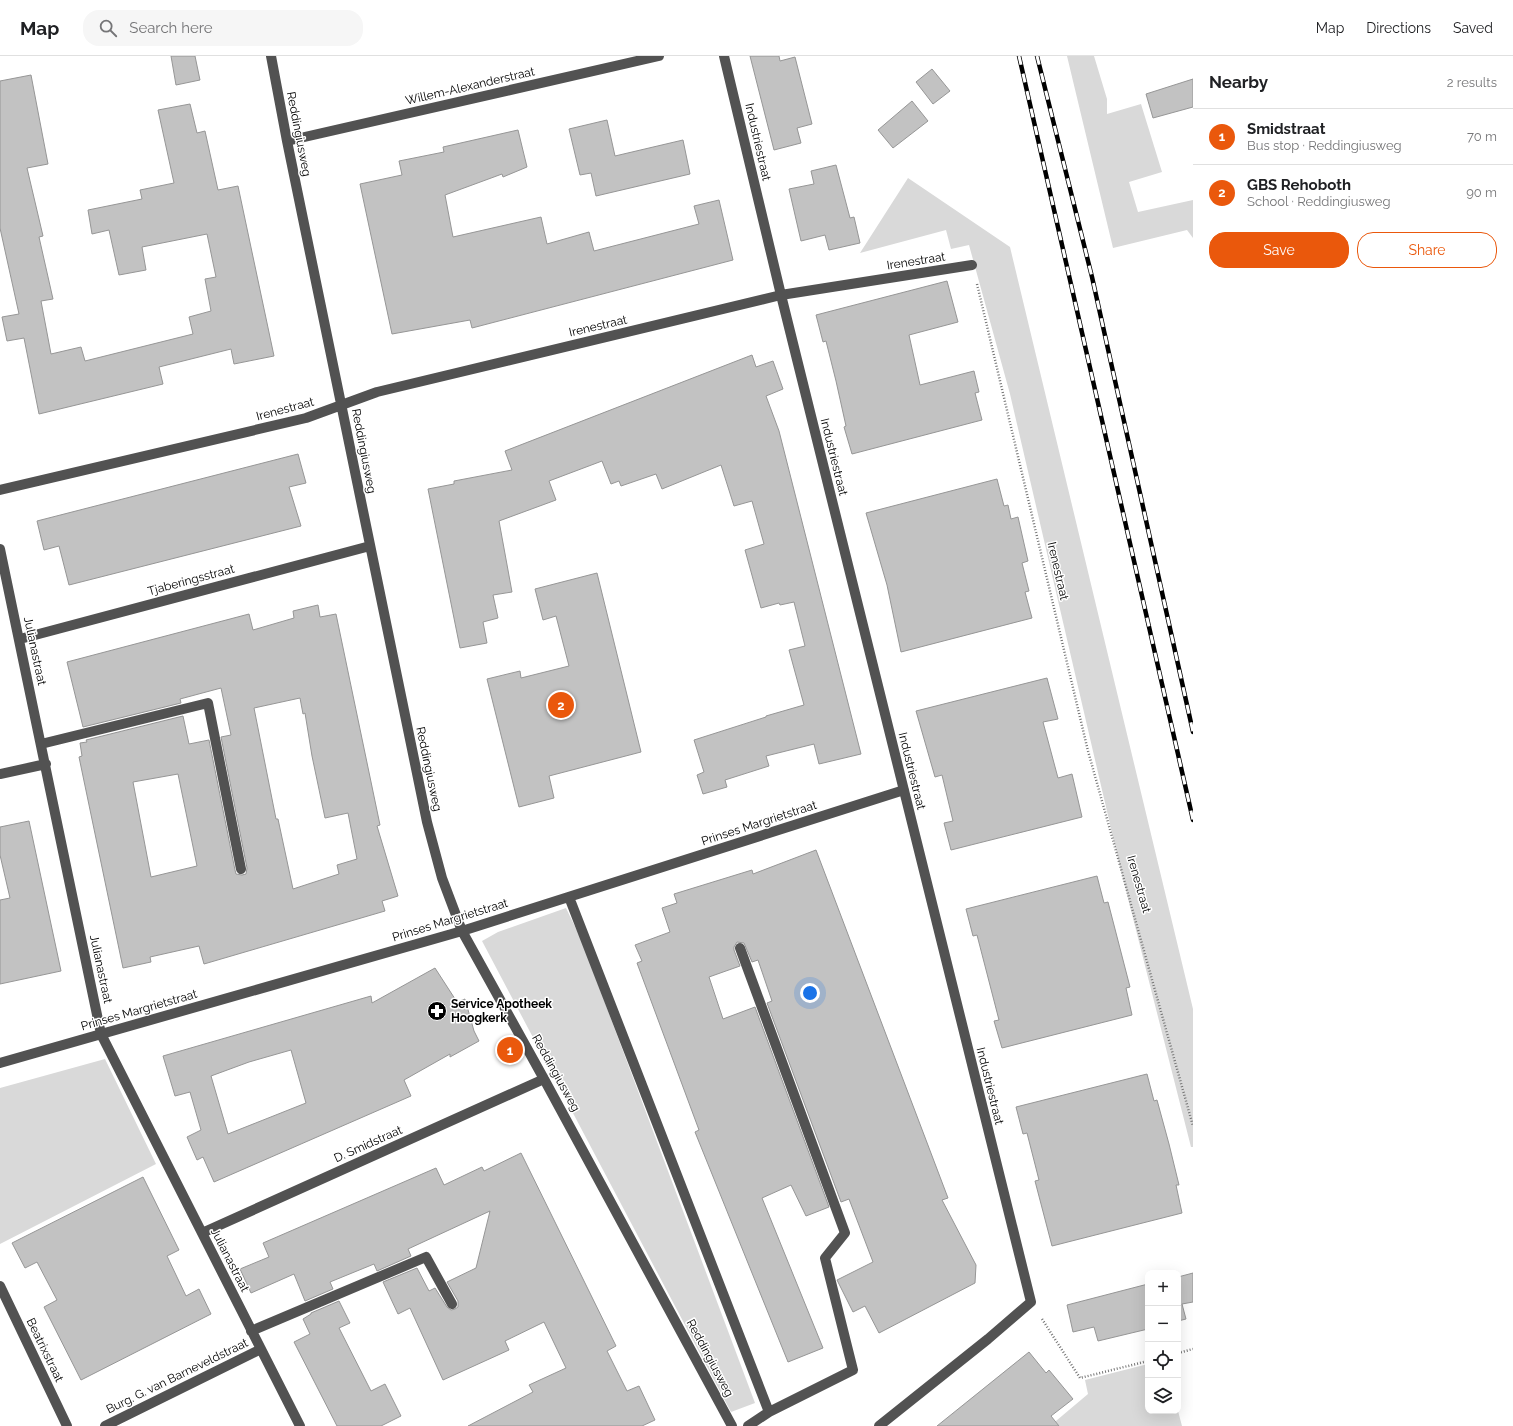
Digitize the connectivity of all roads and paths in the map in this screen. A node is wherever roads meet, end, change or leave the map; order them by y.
1 (271, 56) edge
2 (659, 56) edge
3 (724, 56) edge
4 (287, 141) junction
5 (972, 265) joint
6 (781, 295) junction
7 (342, 406) junction
8 (0, 490) edge
9 (370, 546) junction
10 (0, 549) edge
11 (20, 639) junction
12 (41, 744) junction
13 (46, 764) junction
14 (0, 774) edge
15 (904, 790) junction
16 (241, 869) dead end
17 (569, 897) junction
18 (462, 931) junction
19 (740, 948) dead end
20 (101, 1034) junction
21 (0, 1063) edge
22 (544, 1079) junction
23 (1193, 1126) edge
24 (202, 1233) junction
25 (0, 1286) edge
26 (1031, 1302) junction
27 (452, 1304) dead end
28 (251, 1331) junction
29 (261, 1349) junction
30 (1193, 1350) edge
31 (1181, 1352) edge
32 (1145, 1362) edge
33 (769, 1412) junction
34 (67, 1426) edge
35 (105, 1426) edge
36 (300, 1426) edge
37 (732, 1426) edge
38 (748, 1426) edge
39 (880, 1426) edge

1 - 4 street, Reddingiusweg
2 - 4 street, Willem-Alexanderstraat
3 - 6 street, Industriestraat
4 - 7 street, Reddingiusweg
5 - 6 street, Irenestraat
5 - 23 path, Irenestraat
6 - 7 street, Irenestraat
6 - 15 street, Industriestraat
7 - 8 street, Irenestraat
7 - 9 street, Reddingiusweg
9 - 11 street, Tjaberingsstraat
9 - 18 street, Reddingiusweg
10 - 11 street, Julianastraat
11 - 12 street, Julianastraat
12 - 13 street, Julianastraat
12 - 16 street
13 - 14 street
13 - 20 street, Julianastraat
15 - 17 street, Prinses Margrietstraat
15 - 26 street, Industriestraat
17 - 18 street, Prinses Margrietstraat
17 - 33 street
18 - 20 street, Prinses Margrietstraat
18 - 22 street, Reddingiusweg
19 - 33 street
20 - 21 street, Prinses Margrietstraat
20 - 24 street, Julianastraat
22 - 24 street, D. Smidstraat
22 - 37 street, Reddingiusweg
24 - 28 street, Julianastraat
25 - 34 street, Beatrixstraat
26 - 32 path
26 - 39 street
27 - 28 street
28 - 29 street, Julianastraat
29 - 35 street, Burg. G. van Barneveldstraat
29 - 36 street, Julianastraat
30 - 31 path
33 - 38 street

